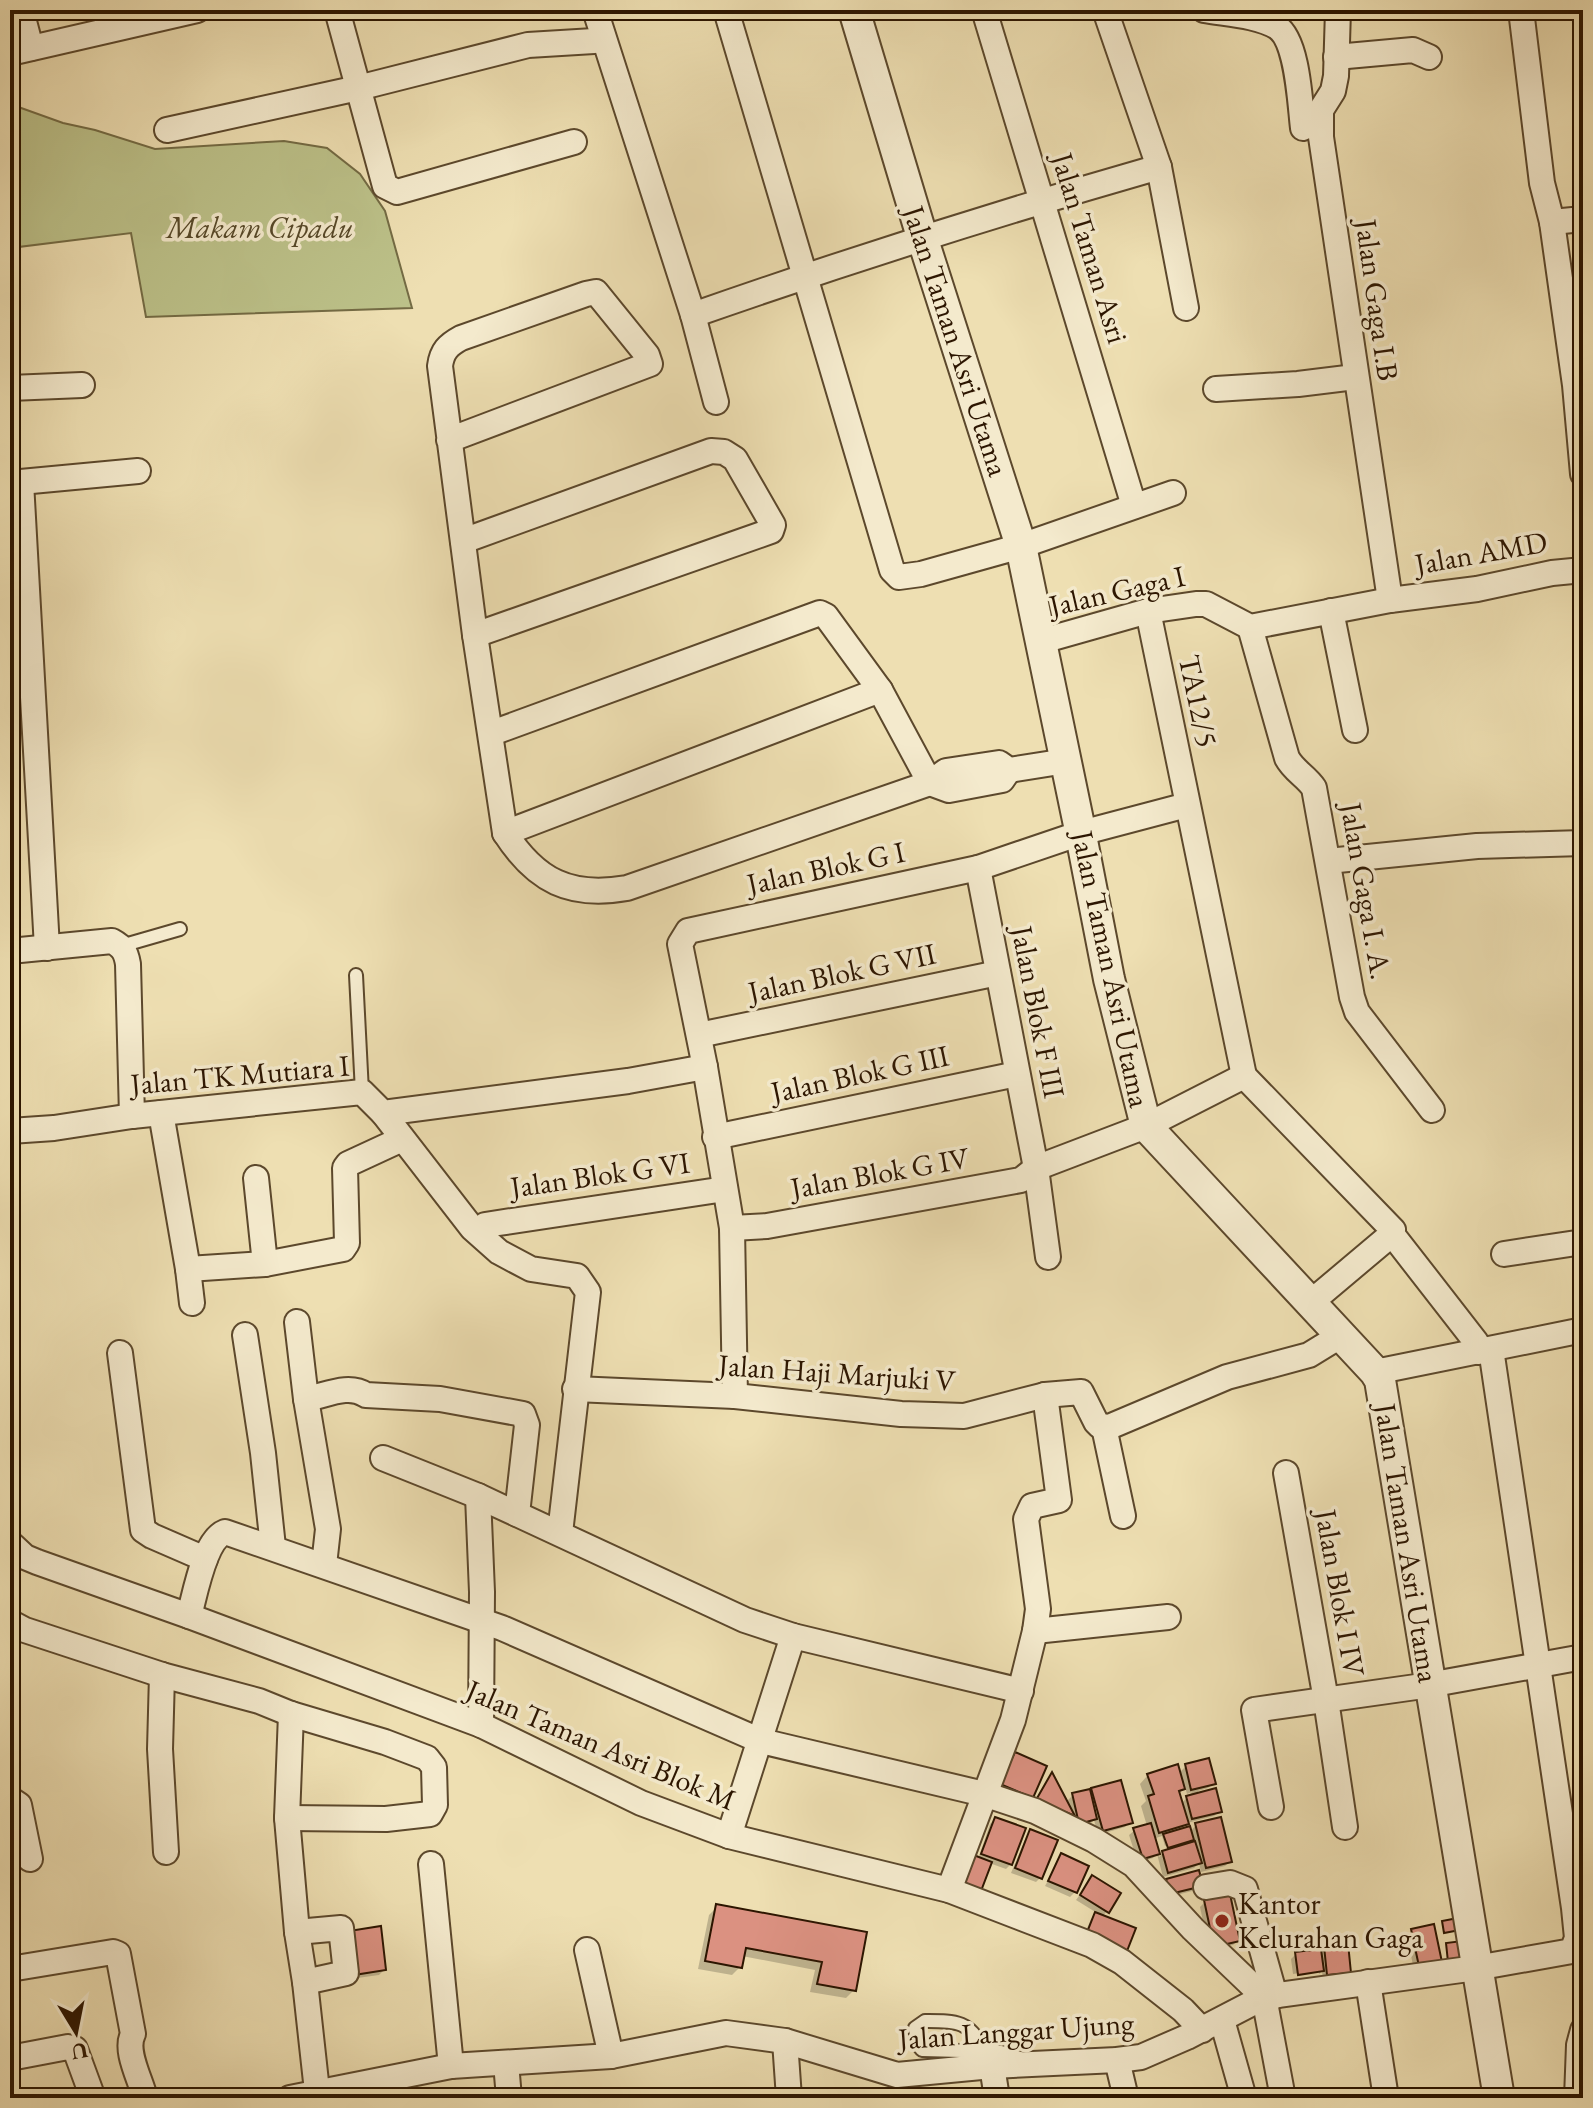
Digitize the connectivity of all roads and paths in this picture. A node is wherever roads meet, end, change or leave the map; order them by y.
1 (21, 10) edge
2 (197, 10) edge
3 (337, 10) edge
4 (595, 10) edge
5 (726, 10) edge
6 (854, 10) edge
7 (984, 10) edge
8 (1105, 10) edge
9 (1204, 10) edge
10 (1338, 10) edge
11 (1521, 10) edge
12 (594, 41) dead end
13 (20, 50) edge
14 (1336, 57) junction
15 (1429, 57) dead end
16 (358, 88) junction
17 (1303, 128) dead end
18 (167, 130) dead end
19 (574, 142) dead end
20 (1159, 167) junction
21 (1042, 201) junction
22 (1583, 219) edge
23 (1552, 222) junction
24 (923, 240) junction
25 (805, 276) junction
26 (1186, 308) dead end
27 (693, 315) junction
28 (1355, 377) junction
29 (82, 385) dead end
30 (10, 388) edge
31 (1216, 389) dead end
32 (716, 402) dead end
33 (1581, 418) edge
34 (449, 440) junction
35 (138, 471) dead end
36 (1583, 474) edge
37 (15, 482) edge
38 (1173, 493) dead end
39 (1134, 506) junction
40 (463, 541) junction
41 (1021, 546) junction
42 (1583, 570) edge
43 (1390, 600) junction
44 (1148, 611) junction
45 (1331, 611) junction
46 (1250, 627) junction
47 (475, 635) junction
48 (1042, 641) junction
49 (880, 690) junction
50 (1355, 730) dead end
51 (492, 733) junction
52 (1066, 761) junction
53 (930, 783) junction
54 (1187, 805) junction
55 (1079, 825) junction
56 (505, 833) junction
57 (1583, 843) edge
58 (1328, 861) junction
59 (978, 868) junction
60 (180, 929) dead end
61 (121, 946) junction
62 (47, 948) junction
63 (10, 951) edge
64 (998, 973) junction
65 (356, 975) dead end
66 (699, 1035) junction
67 (705, 1067) junction
68 (1017, 1074) junction
69 (1244, 1076) junction
70 (362, 1092) junction
71 (1432, 1110) dead end
72 (161, 1113) junction
73 (383, 1113) junction
74 (132, 1116) junction
75 (1137, 1129) junction
76 (10, 1131) edge
77 (715, 1137) junction
78 (402, 1139) junction
79 (1036, 1168) junction
80 (256, 1178) dead end
81 (725, 1189) junction
82 (485, 1225) dead end
83 (732, 1228) junction
84 (1392, 1230) junction
85 (1583, 1242) edge
86 (1504, 1254) dead end
87 (1048, 1257) dead end
88 (265, 1264) junction
89 (188, 1269) junction
90 (192, 1303) dead end
91 (1310, 1303) junction
92 (297, 1322) dead end
93 (1583, 1330) edge
94 (245, 1335) dead end
95 (1340, 1336) junction
96 (1484, 1350) junction
97 (120, 1353) dead end
98 (1375, 1372) junction
99 (575, 1389) junction
100 (1045, 1395) junction
101 (735, 1396) junction
102 (306, 1399) junction
103 (1104, 1427) junction
104 (383, 1458) dead end
105 (1286, 1473) dead end
106 (478, 1496) junction
107 (517, 1514) junction
108 (1123, 1516) dead end
109 (560, 1533) junction
110 (10, 1543) edge
111 (273, 1547) junction
112 (205, 1559) junction
113 (324, 1565) junction
114 (189, 1616) junction
115 (1168, 1617) dead end
116 (482, 1621) junction
117 (10, 1622) edge
118 (1035, 1631) junction
119 (793, 1636) junction
120 (1583, 1657) edge
121 (1538, 1666) junction
122 (162, 1675) junction
123 (1430, 1685) junction
124 (1021, 1691) junction
125 (1326, 1700) junction
126 (291, 1714) junction
127 (481, 1725) junction
128 (761, 1741) junction
129 (984, 1794) junction
130 (1558, 1797) junction
131 (11, 1800) edge
132 (1583, 1801) edge
133 (1271, 1807) dead end
134 (287, 1818) junction
135 (1345, 1827) dead end
136 (729, 1836) junction
137 (166, 1852) dead end
138 (30, 1859) dead end
139 (431, 1864) dead end
140 (1206, 1887) dead end
141 (949, 1890) junction
142 (1579, 1908) edge
143 (297, 1932) junction
144 (587, 1950) dead end
145 (1476, 1968) junction
146 (10, 1969) edge
147 (305, 1982) junction
148 (1368, 1982) junction
149 (1270, 1996) junction
150 (1212, 2025) junction
151 (1583, 2030) edge
152 (775, 2040) junction
153 (611, 2056) junction
154 (10, 2058) edge
155 (987, 2058) junction
156 (1117, 2060) junction
157 (506, 2063) junction
158 (451, 2066) junction
159 (331, 2092) edge
160 (93, 2098) edge
161 (145, 2098) edge
162 (290, 2098) edge
163 (509, 2098) edge
164 (789, 2098) edge
165 (997, 2098) edge
166 (1126, 2098) edge
167 (1244, 2098) edge
168 (1283, 2098) edge
169 (1386, 2098) edge
170 (1499, 2098) edge
171 (1577, 2098) edge

1 - 13 street
2 - 13 street
3 - 16 street
4 - 27 street
5 - 25 street
6 - 24 street, Jalan Taman Asri Utama
7 - 21 street, Jalan Taman Asri
8 - 20 street
9 - 17 street
10 - 14 street, Jalan Gaga I.B
11 - 23 street
12 - 16 street
14 - 15 street
14 - 28 street, Jalan Gaga I.B
16 - 18 street
16 - 19 street
20 - 21 street
20 - 26 street
21 - 24 street
21 - 39 street, Jalan Taman Asri
22 - 23 street
23 - 33 street
24 - 25 street
24 - 41 street, Jalan Taman Asri Utama
25 - 27 street
25 - 41 street
27 - 32 street
28 - 31 street
28 - 43 street, Jalan Gaga I.B
29 - 30 street
33 - 36 street
34 - 34 street
34 - 40 street
35 - 37 street
37 - 62 street
38 - 39 street
39 - 41 street
40 - 47 street
40 - 47 street
41 - 48 street, Jalan Taman Asri Utama
42 - 43 street, Jalan AMD
43 - 45 street
44 - 46 street, Jalan Gaga I
44 - 48 street, Jalan Gaga I
44 - 54 street, TA12/5
45 - 46 street
45 - 50 street
46 - 58 street, Jalan Gaga I. A.
47 - 51 street
48 - 52 street, Jalan Taman Asri Utama
49 - 51 street
49 - 53 street
49 - 56 street
51 - 56 street
52 - 53 street
52 - 55 street, Jalan Taman Asri Utama
53 - 56 street
54 - 55 street, Jalan Blok G I
54 - 69 street, TA12/5
55 - 59 street, Jalan Blok G I
55 - 75 street, Jalan Taman Asri Utama
57 - 58 street
58 - 71 street, Jalan Gaga I. A.
59 - 64 street, Jalan Blok F III
59 - 66 street, Jalan Blok G I
60 - 61 lane
61 - 62 street
61 - 74 street
62 - 63 street
64 - 66 street, Jalan Blok G VII
64 - 68 street, Jalan Blok F III
65 - 70 lane
66 - 67 street
67 - 73 street, Jalan TK Mutiara I
67 - 77 street
68 - 77 street, Jalan Blok G III
68 - 79 street, Jalan Blok F III
69 - 75 street, Jalan Blok G IV
69 - 84 street
70 - 72 street, Jalan TK Mutiara I
70 - 73 street, Jalan TK Mutiara I
72 - 74 street, Jalan TK Mutiara I
72 - 89 street
73 - 78 street
74 - 76 street, Jalan TK Mutiara I
75 - 79 street, Jalan Blok G IV
75 - 91 street, Jalan Taman Asri Utama
77 - 81 street
78 - 88 street
78 - 99 street
79 - 83 street, Jalan Blok G IV
79 - 87 street, Jalan Blok F III
80 - 88 street
81 - 82 street, Jalan Blok G VI
81 - 83 street
83 - 101 street
84 - 91 street
84 - 96 street
85 - 86 street
88 - 89 street
89 - 90 street
91 - 95 street, Jalan Taman Asri Utama
92 - 102 street
93 - 96 street
94 - 111 street
95 - 98 street, Jalan Taman Asri Utama
95 - 103 street
96 - 98 street
96 - 121 street
97 - 112 street
98 - 123 street, Jalan Taman Asri Utama
99 - 101 street, Jalan Haji Marjuki V
99 - 109 street
100 - 101 street, Jalan Haji Marjuki V
100 - 103 street, Jalan Haji Marjuki V
100 - 118 street
102 - 107 street
102 - 113 street
103 - 108 street
104 - 106 street
105 - 125 street, Jalan Blok I IV
106 - 107 street
106 - 116 street
107 - 109 street
109 - 119 street
110 - 114 street, Jalan Taman Asri Blok M
111 - 112 street
111 - 113 street
112 - 114 street
113 - 116 street
114 - 127 street, Jalan Taman Asri Blok M
115 - 118 street
116 - 127 street
116 - 128 street
117 - 122 street
118 - 124 street
119 - 124 street
119 - 128 street
120 - 121 street
121 - 123 street
121 - 130 street
122 - 126 street
122 - 137 street
123 - 125 street
123 - 145 street, Jalan Taman Asri Utama
124 - 129 street
125 - 133 street, Jalan Blok I IV
125 - 135 street
126 - 134 street
126 - 134 street
127 - 136 street, Jalan Taman Asri Blok M
128 - 129 street
128 - 136 street
129 - 141 street
129 - 149 street
130 - 132 street
130 - 142 street
131 - 138 street
134 - 143 street
136 - 141 street, Jalan Taman Asri Blok M
139 - 158 street
140 - 149 street
141 - 150 street, Jalan Taman Asri Blok M
142 - 145 street
143 - 147 street
143 - 147 street
144 - 153 street
145 - 148 street
145 - 170 street, Jalan Taman Asri Utama
146 - 161 street
147 - 159 street
148 - 149 street
148 - 169 street
149 - 150 street, Jalan Langgar Ujung
149 - 168 street
150 - 156 street, Jalan Langgar Ujung
150 - 167 street
151 - 171 street
152 - 153 street, Jalan Langgar Ujung
152 - 155 street, Jalan Langgar Ujung
152 - 164 street
153 - 157 street, Jalan Langgar Ujung
154 - 160 street
155 - 155 lane
155 - 156 street, Jalan Langgar Ujung
155 - 165 street
156 - 166 street
157 - 158 street, Jalan Langgar Ujung
157 - 163 street
158 - 159 street, Jalan Langgar Ujung
159 - 162 street, Jalan Langgar Ujung

